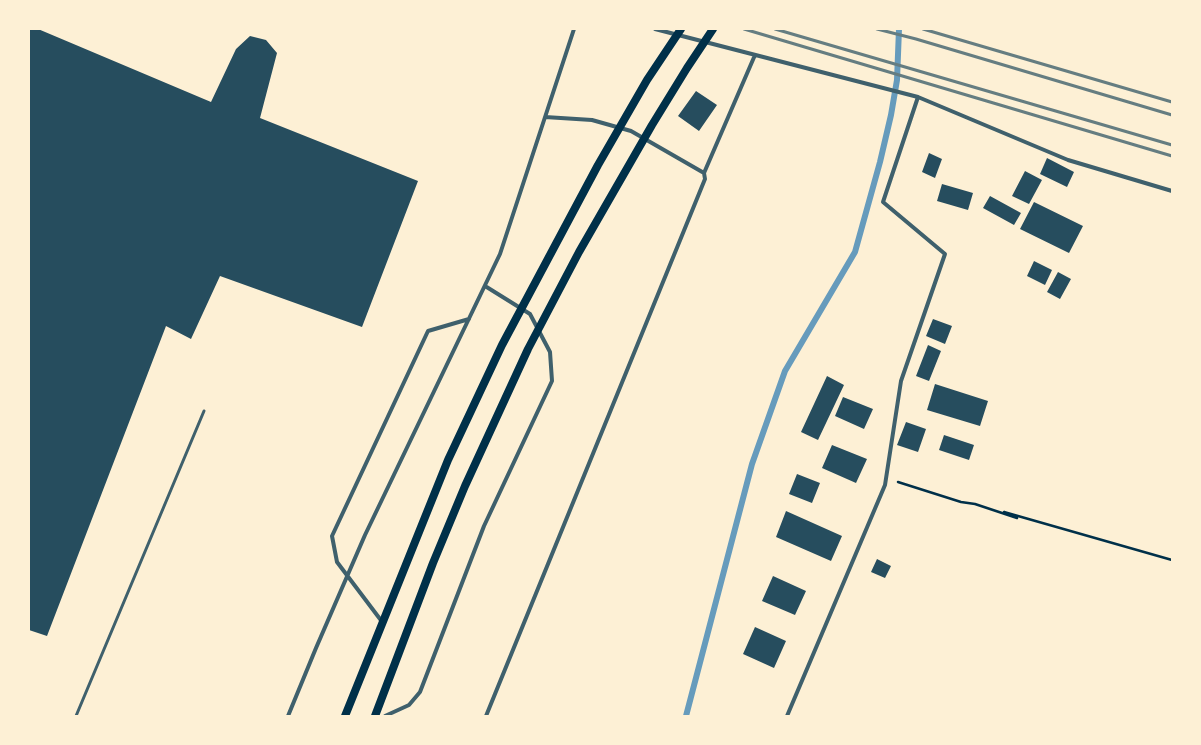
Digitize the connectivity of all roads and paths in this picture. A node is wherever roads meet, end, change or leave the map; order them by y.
1 (574, 29) edge
2 (655, 29) edge
3 (681, 29) edge
4 (713, 29) edge
5 (755, 55) junction
6 (918, 97) junction
7 (545, 117) junction
8 (704, 173) junction
9 (1172, 191) edge
10 (485, 286) junction
11 (469, 320) junction
12 (204, 411) dead end
13 (886, 478) junction
14 (1172, 560) edge
15 (382, 623) junction
16 (76, 716) edge
17 (288, 716) edge
18 (345, 716) edge
19 (376, 716) edge
20 (385, 716) edge
21 (486, 716) edge
22 (787, 716) edge

1 - 7 street
2 - 5 street
3 - 15 main road
4 - 19 main road
5 - 6 street
5 - 8 street
6 - 9 street
6 - 13 street
7 - 8 street
7 - 10 street
8 - 21 street
10 - 11 street
10 - 20 street
11 - 15 street
11 - 17 street
12 - 16 lane
13 - 14 path
13 - 22 street
15 - 18 main road

